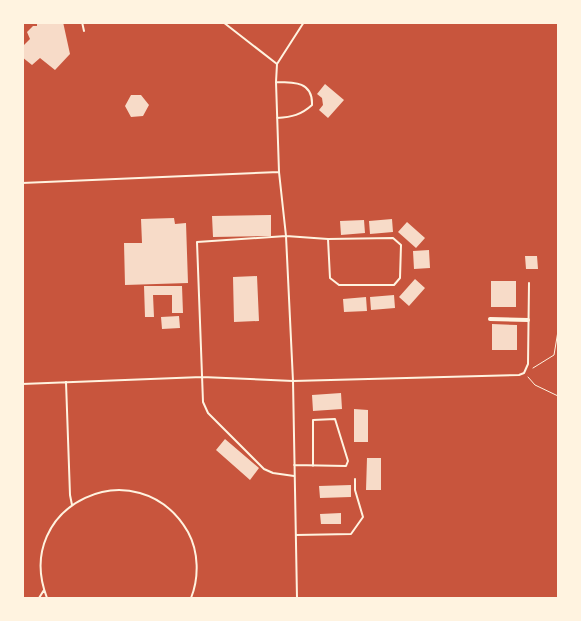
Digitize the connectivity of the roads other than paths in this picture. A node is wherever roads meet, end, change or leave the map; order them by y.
1 (82, 22) edge
2 (223, 22) edge
3 (304, 22) edge
4 (84, 31) dead end
5 (277, 64) junction
6 (276, 82) junction
7 (278, 118) junction
8 (279, 172) junction
9 (22, 182) edge
10 (286, 236) junction
11 (328, 239) junction
12 (529, 283) dead end
13 (490, 319) dead end
14 (528, 320) junction
15 (202, 377) junction
16 (292, 381) junction
17 (66, 382) junction
18 (22, 384) edge
19 (294, 466) junction
20 (313, 466) junction
21 (294, 476) junction
22 (355, 479) dead end
23 (72, 505) junction
24 (296, 535) junction
25 (44, 590) junction
26 (39, 598) edge
27 (47, 598) edge
28 (191, 598) edge
29 (297, 598) edge

1 - 4 lane
2 - 5 lane
3 - 5 lane
5 - 6 lane
6 - 7 lane
6 - 7 lane
7 - 8 lane
8 - 9 lane
8 - 10 lane
10 - 11 lane
10 - 15 lane
10 - 16 lane
11 - 11 lane
12 - 14 lane
13 - 14 street
14 - 16 lane
15 - 16 lane
15 - 17 lane
15 - 21 lane
16 - 19 lane
17 - 18 lane
17 - 23 lane
19 - 20 lane
19 - 21 lane
20 - 20 lane
21 - 24 lane
22 - 24 lane
23 - 25 lane
23 - 28 lane
24 - 29 lane
25 - 26 lane
25 - 27 lane

